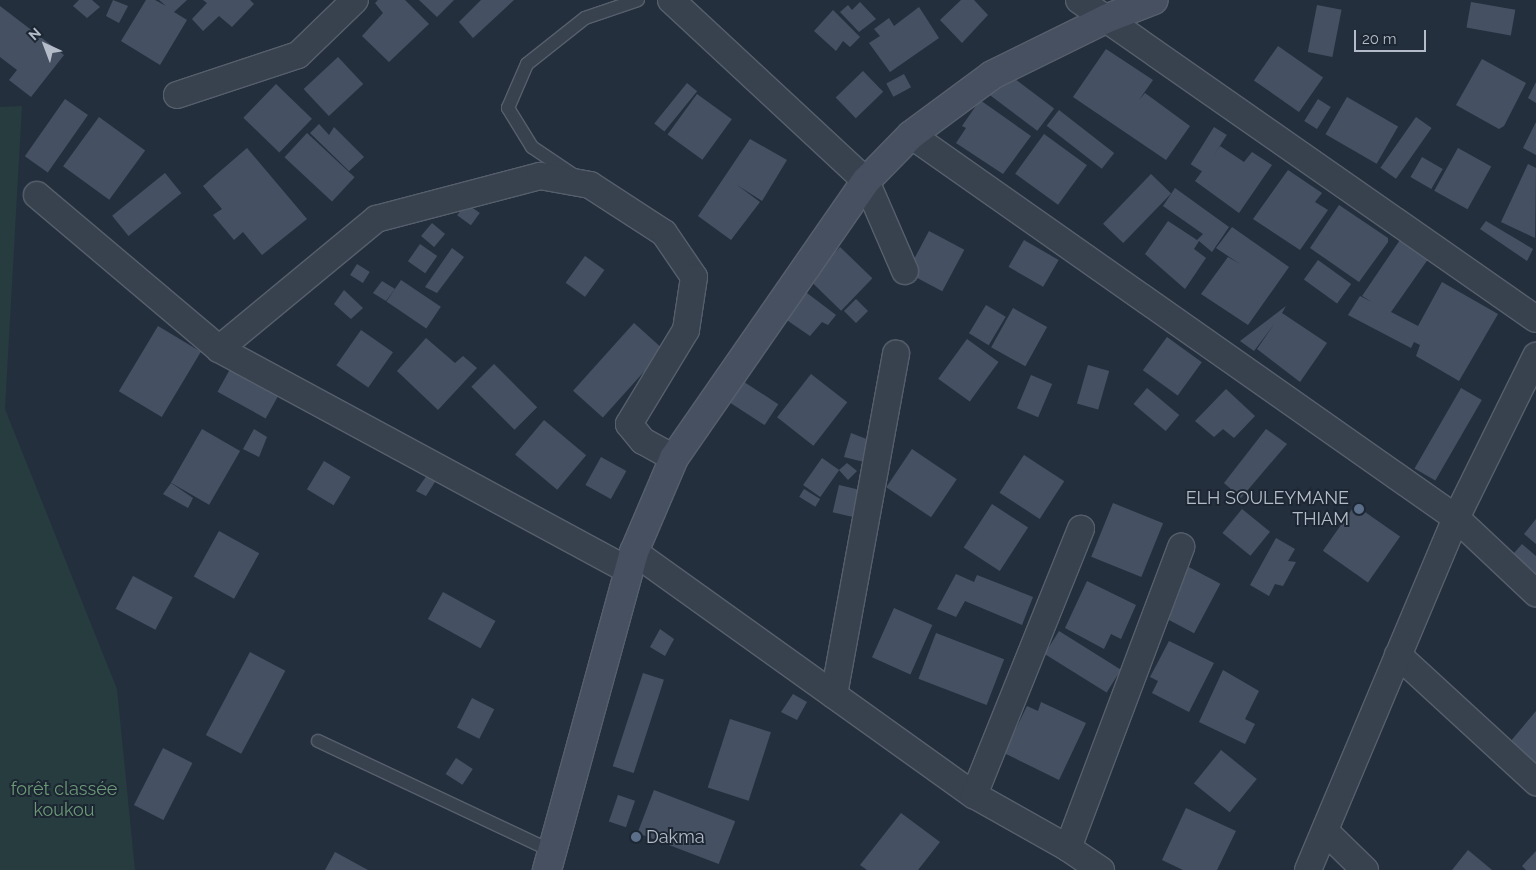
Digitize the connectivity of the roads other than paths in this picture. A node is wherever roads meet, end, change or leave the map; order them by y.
1 (355, 0) edge
2 (638, 0) edge
3 (671, 0) edge
4 (1080, 0) edge
5 (1154, 0) edge
6 (1108, 18) junction
7 (177, 95) dead end
8 (910, 135) junction
9 (866, 181) junction
10 (590, 185) junction
11 (37, 195) dead end
12 (905, 271) dead end
13 (1536, 319) edge
14 (220, 349) junction
15 (896, 354) dead end
16 (1536, 356) edge
17 (674, 458) junction
18 (1456, 518) junction
19 (1081, 528) dead end
20 (1181, 547) dead end
21 (631, 562) junction
22 (1536, 593) edge
23 (1398, 655) junction
24 (834, 695) junction
25 (318, 741) dead end
26 (1536, 782) edge
27 (974, 795) junction
28 (1325, 831) junction
29 (1068, 848) junction
30 (550, 861) edge
31 (1101, 870) edge
32 (1308, 870) edge
33 (1366, 870) edge

1 - 7 street
2 - 10 lane
3 - 9 street
4 - 6 street
5 - 6 street
6 - 8 street
6 - 13 street
8 - 9 street
8 - 18 street
9 - 12 street
9 - 17 street
10 - 14 street
10 - 17 street
11 - 14 street
14 - 21 street
15 - 24 street
16 - 18 street
17 - 21 street
18 - 22 street
18 - 23 street
19 - 27 street
20 - 29 street
21 - 24 street
21 - 30 street
23 - 26 street
23 - 28 street
24 - 27 street
25 - 30 lane
27 - 29 street
28 - 32 street
28 - 33 street
29 - 31 street

